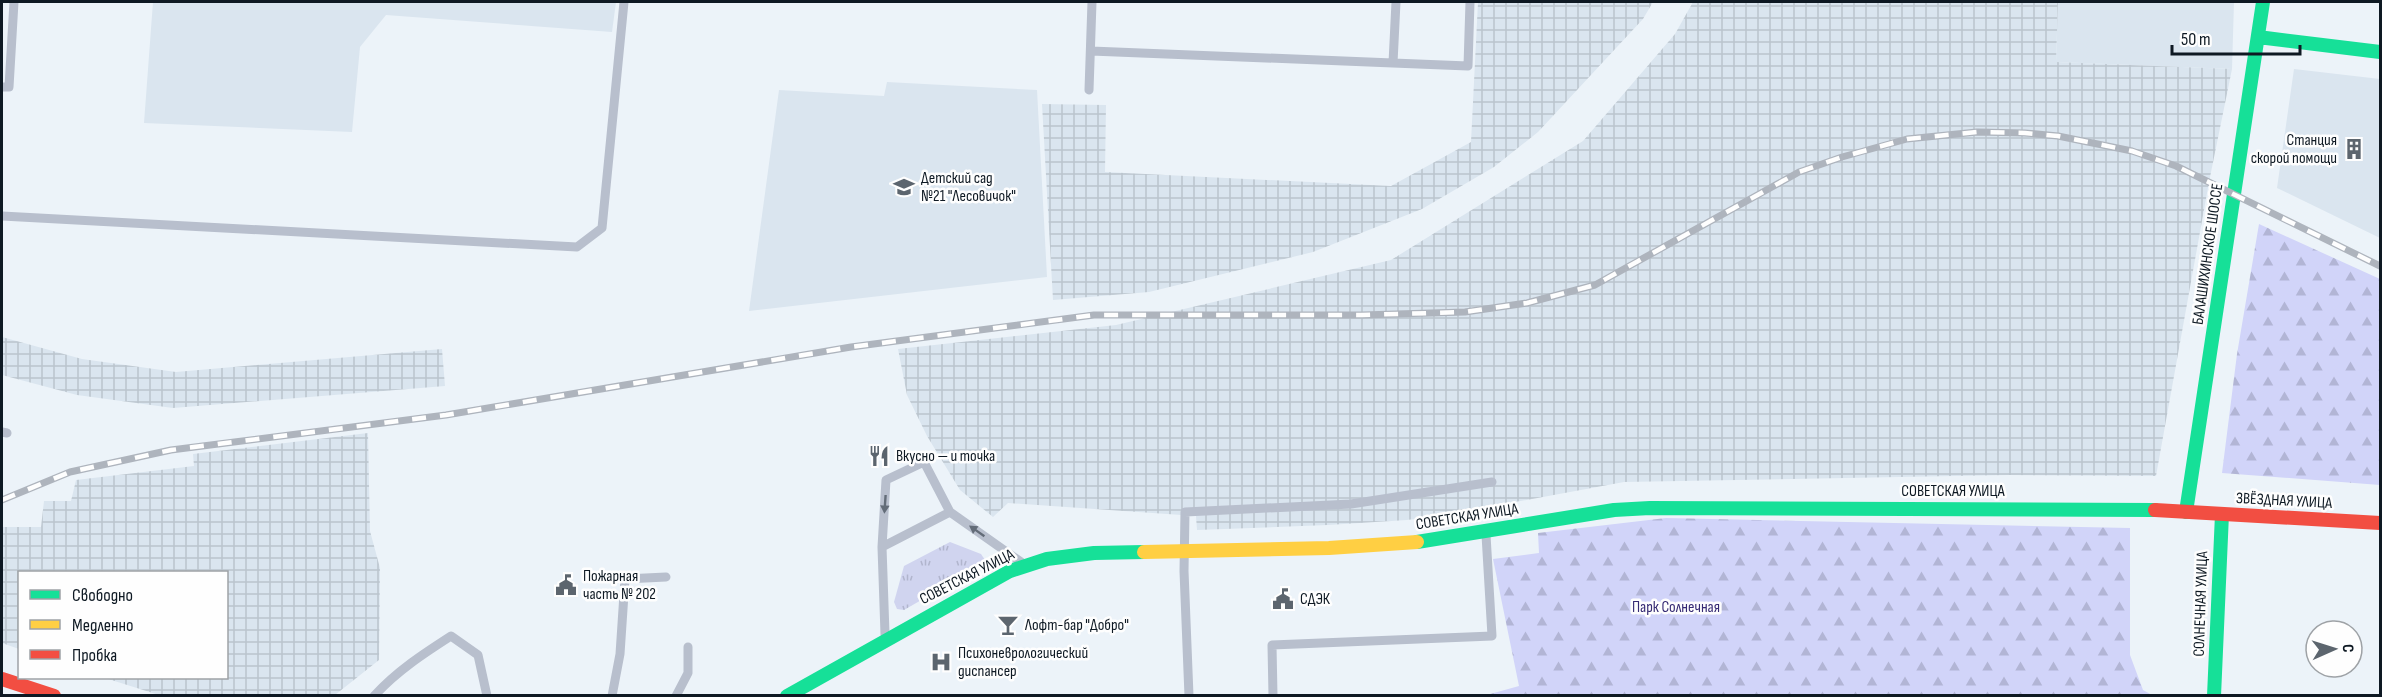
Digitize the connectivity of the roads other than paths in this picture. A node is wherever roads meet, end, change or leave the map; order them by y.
1 (14, 2) edge
2 (624, 2) edge
3 (1092, 2) edge
4 (1396, 2) edge
5 (1470, 2) edge
6 (2263, 2) edge
7 (2258, 37) junction
8 (1090, 51) junction
9 (2380, 52) edge
10 (1394, 63) junction
11 (2, 87) edge
12 (1089, 90) dead end
13 (2, 216) edge
14 (1492, 482) dead end
15 (950, 512) junction
16 (2186, 512) junction
17 (2222, 514) junction
18 (2380, 523) edge
19 (1485, 531) junction
20 (882, 547) junction
21 (1184, 550) junction
22 (1025, 565) junction
23 (666, 577) dead end
24 (885, 639) junction
25 (687, 647) dead end
26 (2, 679) edge
27 (54, 696) edge
28 (374, 696) edge
29 (487, 696) edge
30 (612, 696) edge
31 (676, 696) edge
32 (787, 696) edge
33 (1189, 696) edge
34 (1273, 696) edge
35 (2214, 696) edge

1 - 11 lane
2 - 13 lane
3 - 8 lane
4 - 10 lane
5 - 10 lane
6 - 7 main road, БАЛАШИХИНСКОЕ ШОССЕ
7 - 9 main road
7 - 16 main road, БАЛАШИХИНСКОЕ ШОССЕ
8 - 10 lane
8 - 12 lane
14 - 21 lane
15 - 20 lane
15 -> 20 lane
22 -> 15 lane
16 - 17 main road, ЗВЁЗДНАЯ УЛИЦА
16 - 19 main road, СОВЕТСКАЯ УЛИЦА
17 - 18 main road, ЗВЁЗДНАЯ УЛИЦА
17 - 35 main road, СОЛНЕЧНАЯ УЛИЦА
19 - 21 main road, СОВЕТСКАЯ УЛИЦА
19 - 34 lane
20 - 24 lane
21 - 22 main road, СОВЕТСКАЯ УЛИЦА
21 - 33 lane
22 - 24 main road, СОВЕТСКАЯ УЛИЦА
23 - 30 lane
24 - 32 main road, СОВЕТСКАЯ УЛИЦА
25 - 31 lane
26 - 27 main road
28 - 29 lane

